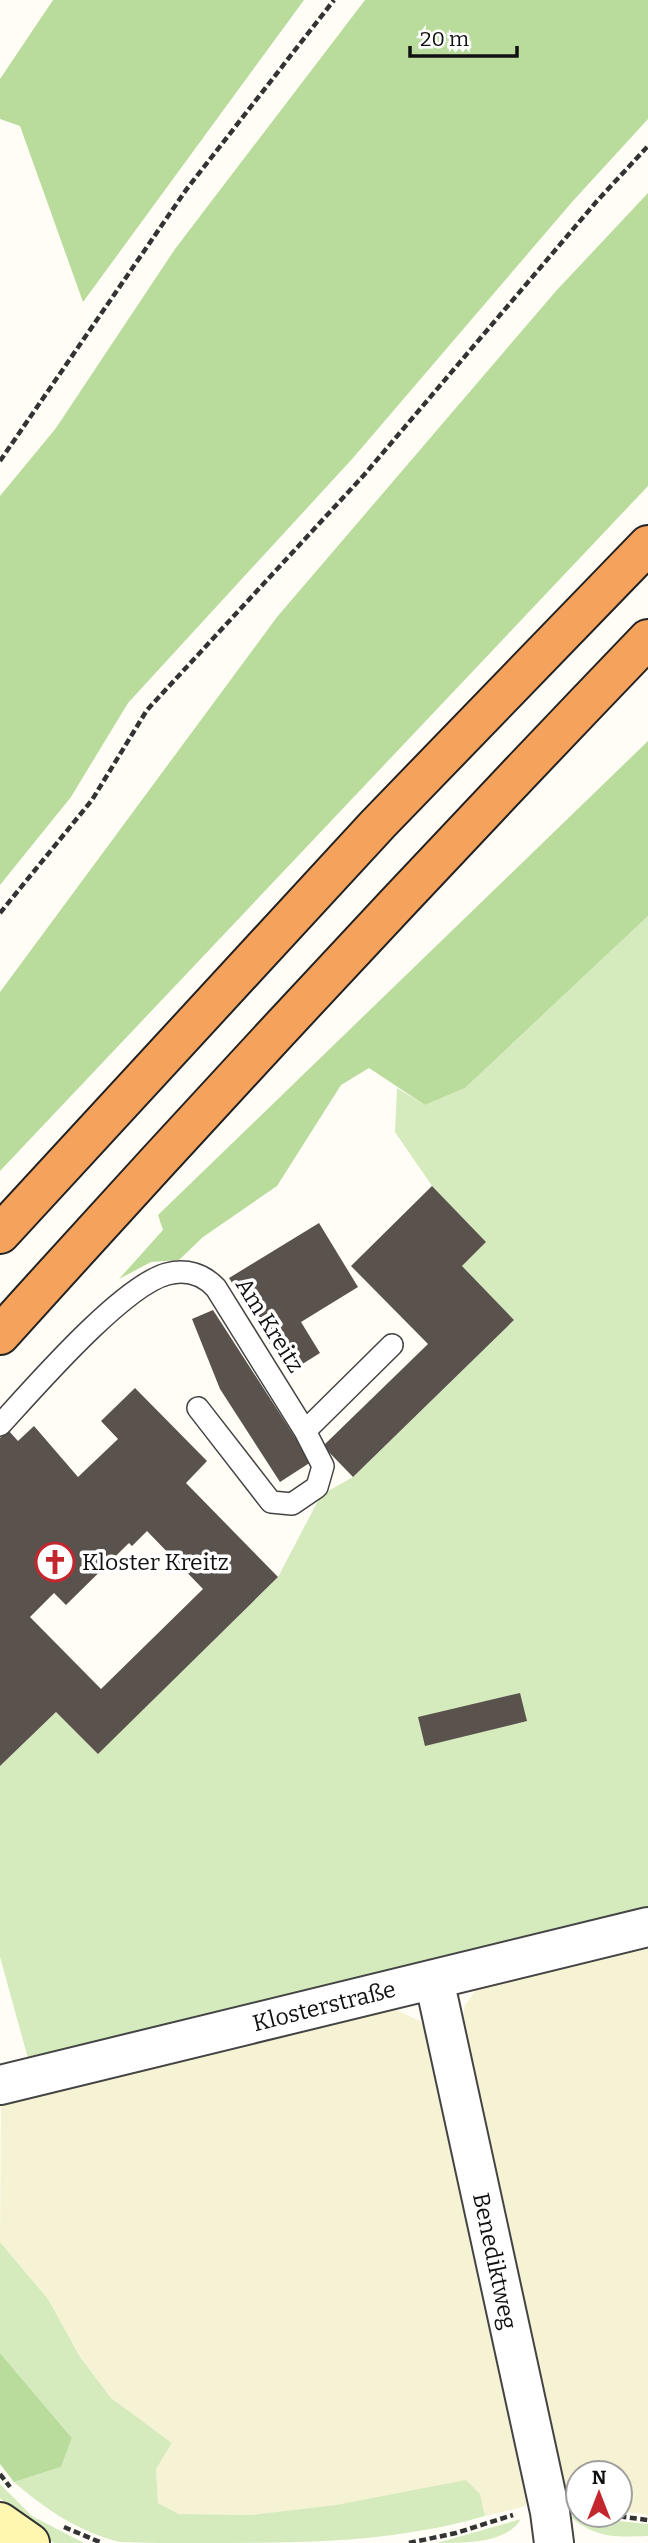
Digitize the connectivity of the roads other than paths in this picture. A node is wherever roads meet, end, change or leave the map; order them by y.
1 (648, 545) edge
2 (648, 639) edge
3 (0, 1234) edge
4 (0, 1335) edge
5 (392, 1345) dead end
6 (198, 1408) dead end
7 (0, 1425) edge
8 (305, 1431) junction
9 (648, 1927) edge
10 (434, 1979) junction
11 (0, 2085) edge
12 (0, 2523) edge
13 (552, 2527) edge
14 (16, 2543) edge
15 (30, 2543) edge

1 - 3 highway
2 - 4 highway
5 - 8 lane
6 - 8 lane, Am Kreitz
7 - 8 lane, Am Kreitz
9 - 10 street, Klosterstraße
10 - 11 street, Klosterstraße
10 - 13 street, Benediktweg
12 - 14 main road
12 - 15 main road

